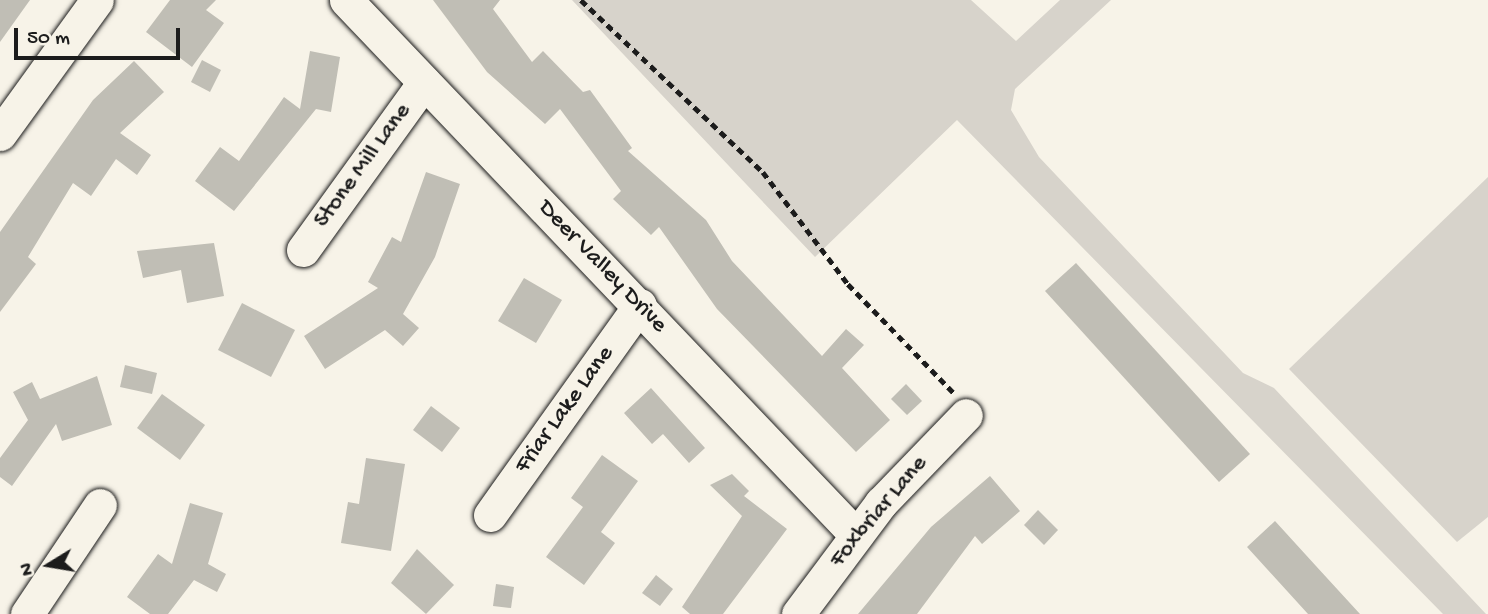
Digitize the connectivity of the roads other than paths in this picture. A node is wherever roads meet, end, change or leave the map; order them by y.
1 (97, 0) edge
2 (346, 0) edge
3 (424, 82) junction
4 (0, 134) edge
5 (303, 250) dead end
6 (640, 305) junction
7 (966, 415) road end
8 (100, 506) dead end
9 (490, 515) dead end
10 (856, 535) junction
11 (27, 614) edge
12 (798, 614) edge

1 - 4 street
2 - 3 street, Deer Valley Drive
3 - 5 street, Stone Mill Lane
3 - 6 street, Deer Valley Drive
6 - 9 street, Friar Lake Lane
6 - 10 street, Deer Valley Drive
7 - 10 street, Foxbriar Lane
8 - 11 street
10 - 12 street, Foxbriar Lane

